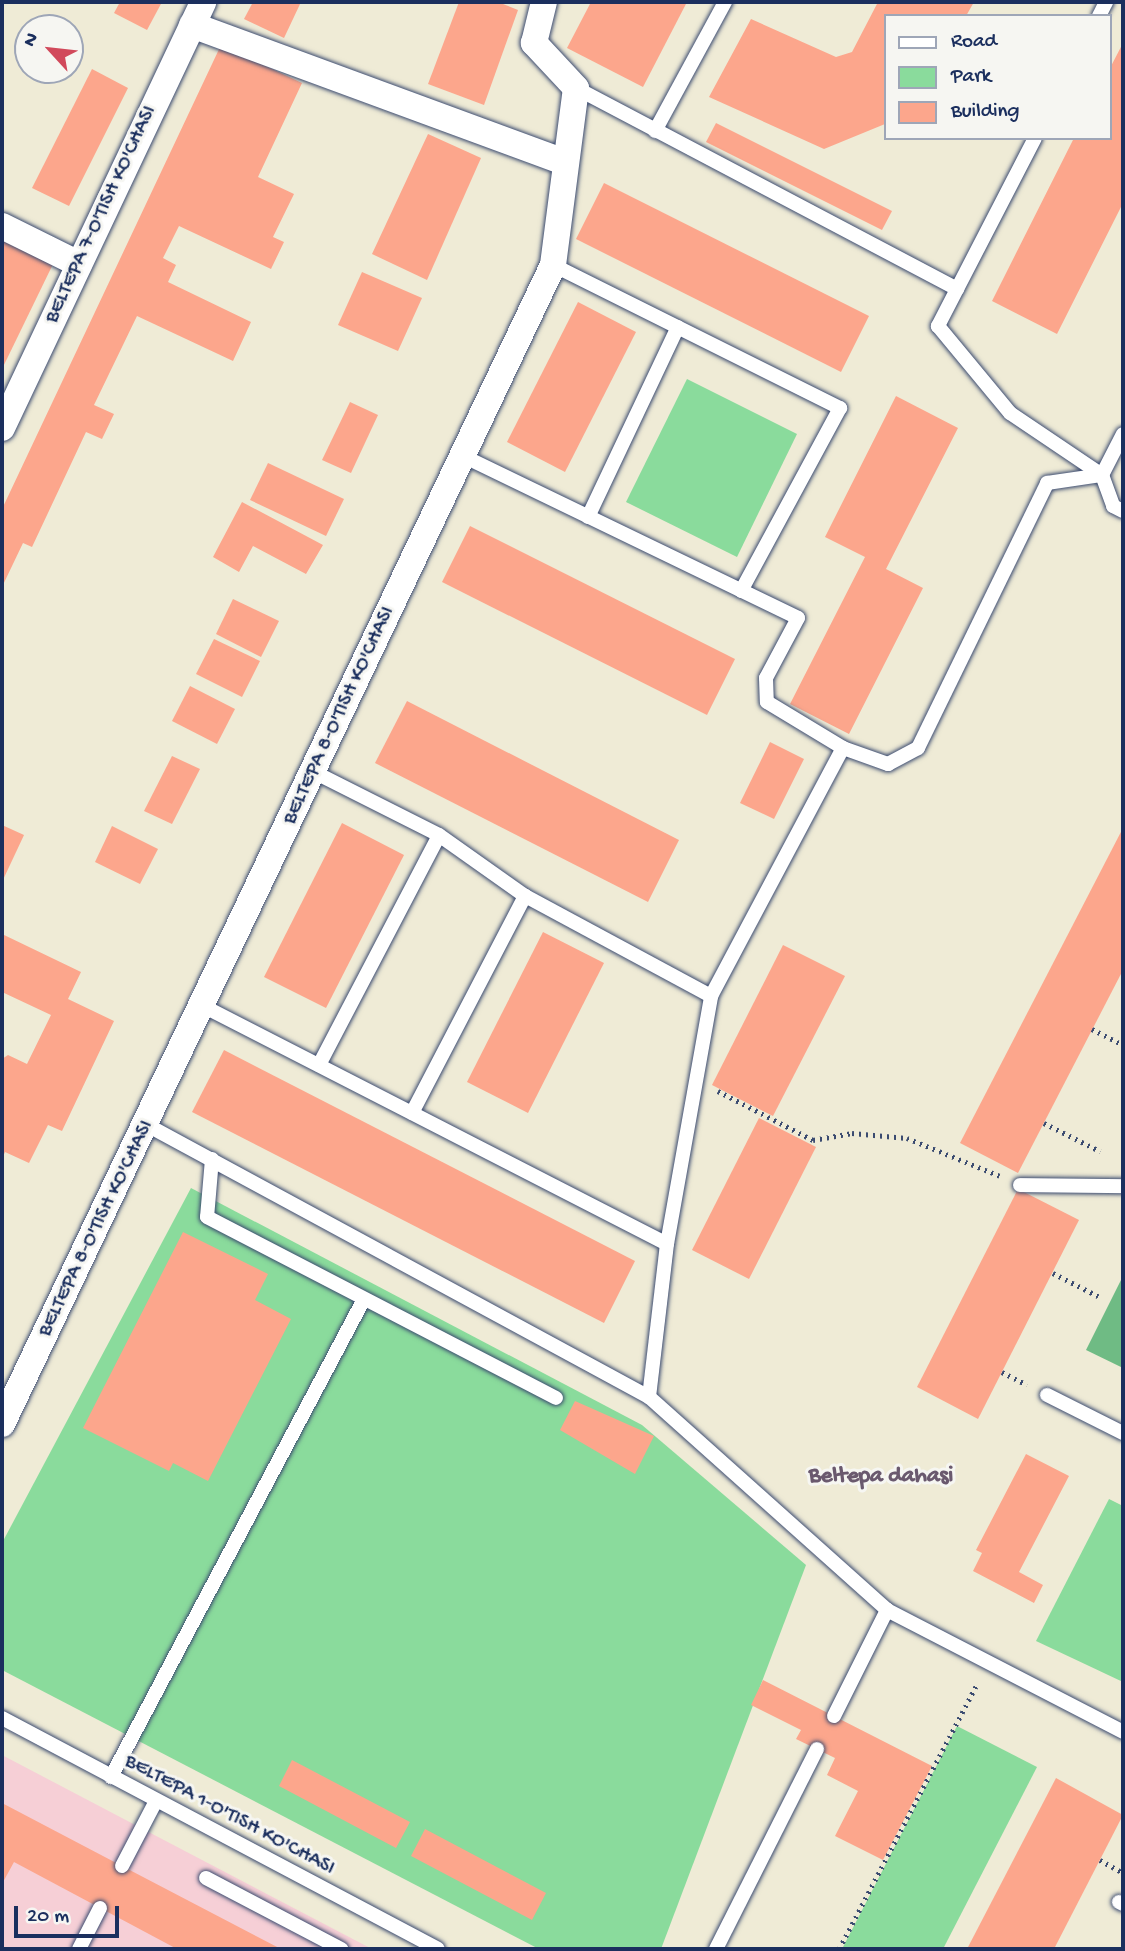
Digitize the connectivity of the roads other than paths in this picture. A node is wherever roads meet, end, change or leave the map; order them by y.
1 (544, 2) edge
2 (725, 2) edge
3 (197, 13) edge
4 (576, 89) junction
5 (655, 131) junction
6 (1034, 140) edge
7 (564, 163) junction
8 (2, 226) edge
9 (79, 264) junction
10 (553, 265) junction
11 (957, 289) junction
12 (678, 327) junction
13 (2, 428) edge
14 (1123, 435) edge
15 (463, 456) junction
16 (1102, 475) junction
17 (1123, 511) edge
18 (588, 517) junction
19 (741, 591) junction
20 (844, 748) junction
21 (314, 772) junction
22 (439, 835) junction
23 (524, 897) junction
24 (711, 996) junction
25 (203, 1006) junction
26 (319, 1065) junction
27 (412, 1113) junction
28 (147, 1125) junction
29 (212, 1159) junction
30 (1020, 1185) road end
31 (1123, 1186) edge
32 (667, 1244) junction
33 (364, 1298) junction
34 (1047, 1395) dead end
35 (649, 1397) junction
36 (556, 1398) dead end
37 (2, 1424) edge
38 (1123, 1433) edge
39 (887, 1610) junction
40 (834, 1716) dead end
41 (2, 1718) edge
42 (1123, 1732) edge
43 (817, 1749) dead end
44 (111, 1777) junction
45 (156, 1801) junction
46 (122, 1866) dead end
47 (206, 1878) dead end
48 (100, 1908) dead end
49 (79, 1949) edge
50 (341, 1949) edge
51 (438, 1949) edge
52 (716, 1949) edge

1 - 4 street
2 - 5 lane
3 - 7 street
3 - 9 street, BELTEPA 7-O'TISH KO'CHASI
4 - 5 lane
4 - 7 street, BELTEPA 8-O'TISH KO'CHASI
5 - 11 lane
6 - 11 lane
7 - 10 street, BELTEPA 8-O'TISH KO'CHASI
8 - 9 street
9 - 13 street, BELTEPA 7-O'TISH KO'CHASI
10 - 12 lane
10 - 15 street, BELTEPA 8-O'TISH KO'CHASI
11 - 16 lane
12 - 18 lane
12 - 19 lane
14 - 16 lane
15 - 18 lane
15 - 21 street, BELTEPA 8-O'TISH KO'CHASI
16 - 17 lane
16 - 20 lane
18 - 19 lane
19 - 20 lane
20 - 24 lane
21 - 22 lane
21 - 25 street, BELTEPA 8-O'TISH KO'CHASI
22 - 23 lane
22 - 26 lane
23 - 24 lane
23 - 27 lane
24 - 32 lane
25 - 26 lane
25 - 28 street, BELTEPA 8-O'TISH KO'CHASI
26 - 27 lane
27 - 32 lane
28 - 29 lane
28 - 37 street, BELTEPA 8-O'TISH KO'CHASI
29 - 33 lane
29 - 35 lane
30 - 31 lane
32 - 35 lane
33 - 36 lane
33 - 44 lane
34 - 38 lane
35 - 39 lane
39 - 40 lane
39 - 42 lane
41 - 44 lane, BELTEPA 1-O'TISH KO'CHASI
43 - 52 lane
44 - 45 lane, BELTEPA 1-O'TISH KO'CHASI
45 - 46 lane
45 - 51 lane, BELTEPA 1-O'TISH KO'CHASI
47 - 50 lane
48 - 49 lane

